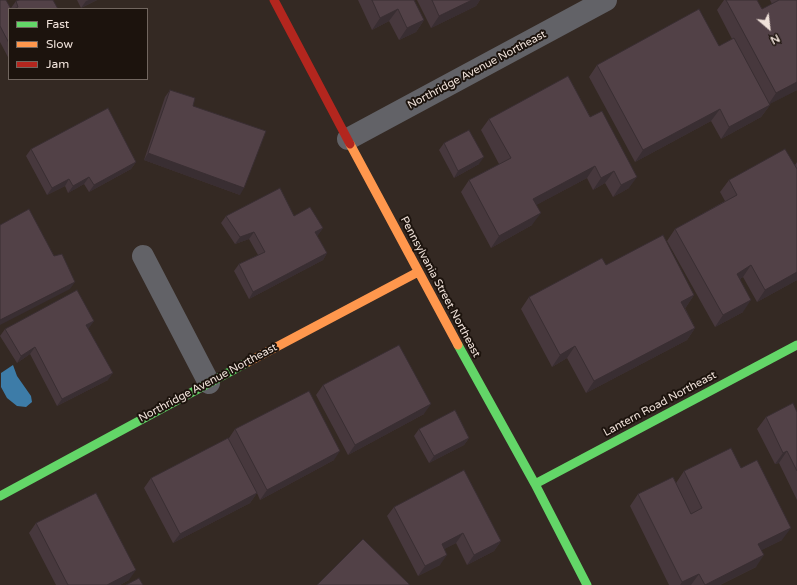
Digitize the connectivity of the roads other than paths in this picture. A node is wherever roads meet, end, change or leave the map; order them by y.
1 (274, 0) edge
2 (606, 0) edge
3 (348, 139) junction
4 (143, 256) dead end
5 (418, 272) junction
6 (797, 346) edge
7 (209, 383) junction
8 (535, 484) junction
9 (0, 496) edge
10 (587, 585) edge

1 - 3 street, Pennsylvania Street Northeast
2 - 3 street, Northridge Avenue Northeast
3 - 5 street, Pennsylvania Street Northeast
4 - 7 street
5 - 7 street, Northridge Avenue Northeast
5 - 8 street, Pennsylvania Street Northeast
6 - 8 street, Lantern Road Northeast
7 - 9 street, Northridge Avenue Northeast
8 - 10 street, Pennsylvania Street Northeast

